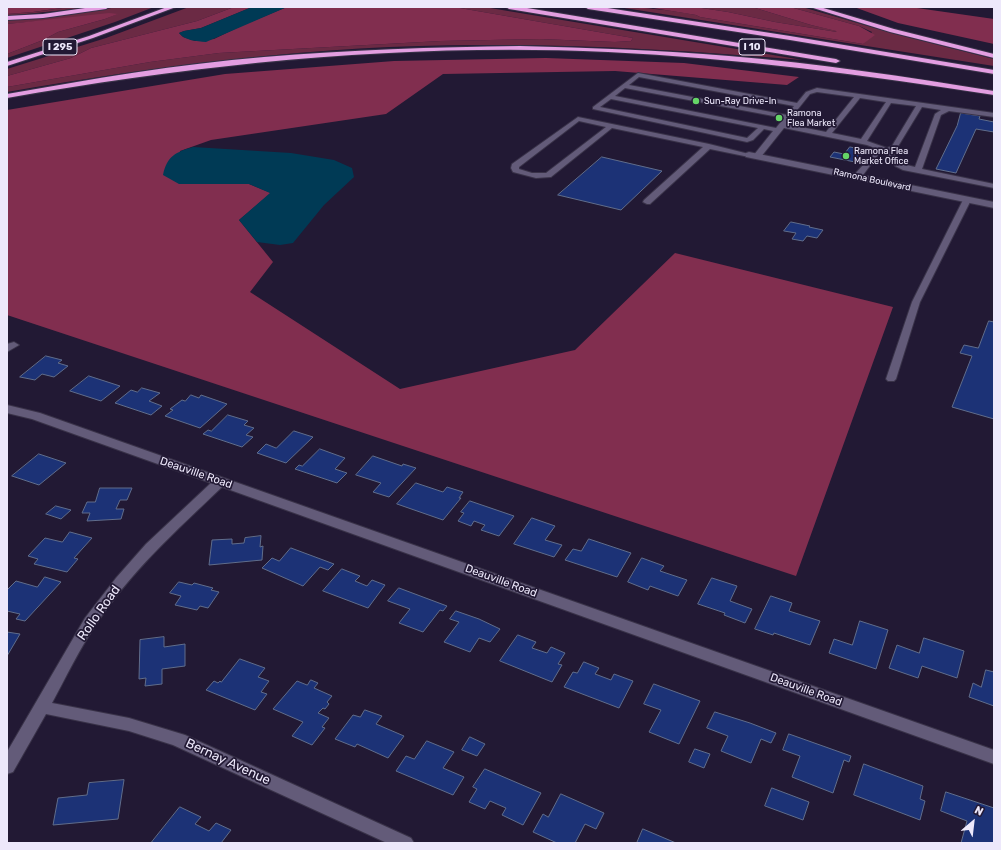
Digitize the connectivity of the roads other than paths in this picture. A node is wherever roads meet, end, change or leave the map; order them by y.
1 (106, 7) edge
2 (173, 7) edge
3 (509, 7) edge
4 (588, 7) edge
5 (813, 7) edge
6 (7, 18) edge
7 (994, 56) edge
8 (7, 64) edge
9 (994, 72) edge
10 (624, 86) junction
11 (994, 88) edge
12 (994, 93) edge
13 (7, 96) edge
14 (858, 96) junction
15 (610, 97) junction
16 (890, 100) junction
17 (797, 105) junction
18 (920, 105) junction
19 (948, 108) junction
20 (994, 115) edge
21 (787, 117) junction
22 (660, 122) junction
23 (611, 126) junction
24 (764, 127) junction
25 (779, 127) junction
26 (646, 133) junction
27 (828, 134) junction
28 (864, 142) junction
29 (709, 146) junction
30 (886, 150) junction
31 (753, 155) junction
32 (918, 170) junction
33 (857, 177) junction
34 (994, 186) edge
35 (967, 200) junction
36 (647, 202) dead end
37 (994, 205) edge
38 (891, 379) dead end
39 (7, 409) edge
40 (220, 481) junction
41 (42, 707) junction
42 (994, 757) edge
43 (7, 767) edge
44 (405, 843) edge

1 - 6 highway
2 - 8 highway, I 295
3 - 11 highway, I 10
4 - 9 highway, I 10
5 - 7 highway
10 - 15 lane
10 - 17 lane
10 - 21 lane
12 - 13 highway
14 - 16 lane
14 - 17 lane
14 - 27 lane
15 - 22 lane
15 - 24 lane
16 - 18 lane
16 - 28 lane
17 - 21 lane
18 - 19 lane
18 - 30 lane
19 - 20 lane
19 - 32 lane
21 - 25 lane
22 - 24 lane
22 - 26 lane
23 - 23 lane
23 - 26 lane
24 - 25 lane
25 - 27 lane
25 - 31 lane
26 - 29 lane
27 - 28 lane
28 - 30 lane
29 - 31 lane
29 - 36 lane
30 - 32 lane
30 - 33 lane
31 - 33 street, Ramona Boulevard
32 - 34 lane
33 - 35 street, Ramona Boulevard
35 - 37 street, Ramona Boulevard
35 - 38 lane
39 - 40 street, Deauville Road
40 - 41 street, Rollo Road
40 - 42 street, Deauville Road
41 - 43 street, Rollo Road
41 - 44 street, Bernay Avenue

